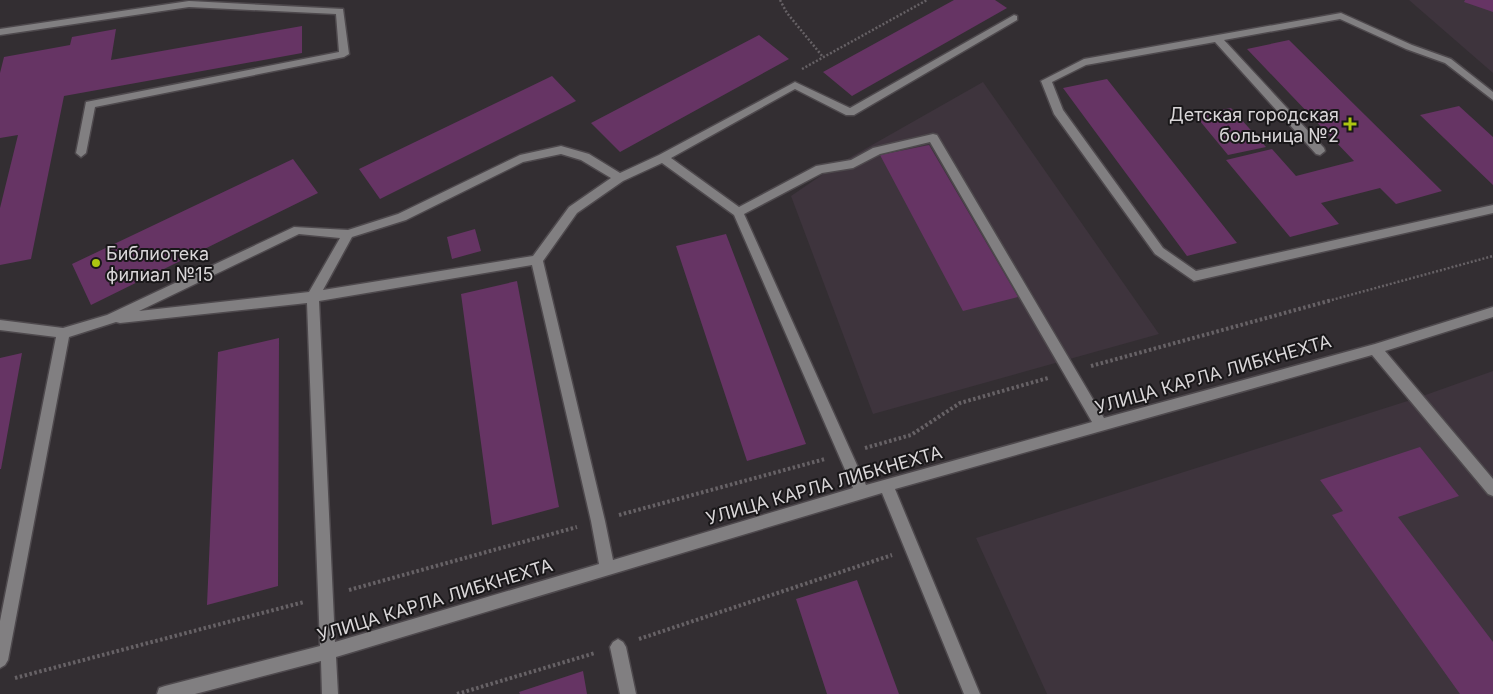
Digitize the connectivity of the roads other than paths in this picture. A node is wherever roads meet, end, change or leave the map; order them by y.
1 (1014, 18) dead end
2 (0, 32) edge
3 (1218, 39) junction
4 (1493, 98) edge
5 (1320, 151) dead end
6 (81, 153) dead end
7 (663, 158) junction
8 (619, 178) junction
9 (1493, 209) edge
10 (738, 212) junction
11 (348, 234) junction
12 (537, 260) junction
13 (312, 297) junction
14 (1493, 312) edge
15 (110, 319) junction
16 (0, 325) edge
17 (63, 334) junction
18 (1375, 349) junction
19 (1101, 425) junction
20 (886, 485) junction
21 (1493, 489) edge
22 (862, 492) junction
23 (607, 568) junction
24 (618, 646) road end
25 (327, 652) junction
26 (0, 660) edge
27 (165, 694) edge
28 (330, 694) edge
29 (628, 694) edge
30 (972, 694) edge

1 - 7 street
2 - 6 street
3 - 4 street
3 - 5 street
3 - 9 street
7 - 8 street
7 - 10 street
8 - 11 street
8 - 12 street
10 - 19 street
10 - 22 street
11 - 13 street
11 - 15 street
12 - 13 street
12 - 23 street
13 - 15 street
13 - 25 street
14 - 18 street, УЛИЦА КАРЛА ЛИБКНЕХТА
15 - 17 street
16 - 17 street
17 - 26 street
18 - 19 street, УЛИЦА КАРЛА ЛИБКНЕХТА
18 - 21 street
19 - 20 street, УЛИЦА КАРЛА ЛИБКНЕХТА
20 - 22 street, УЛИЦА КАРЛА ЛИБКНЕХТА
20 - 30 street
22 - 23 street, УЛИЦА КАРЛА ЛИБКНЕХТА
23 - 25 street, УЛИЦА КАРЛА ЛИБКНЕХТА
24 - 29 street
25 - 27 street, УЛИЦА КАРЛА ЛИБКНЕХТА
25 - 28 street

